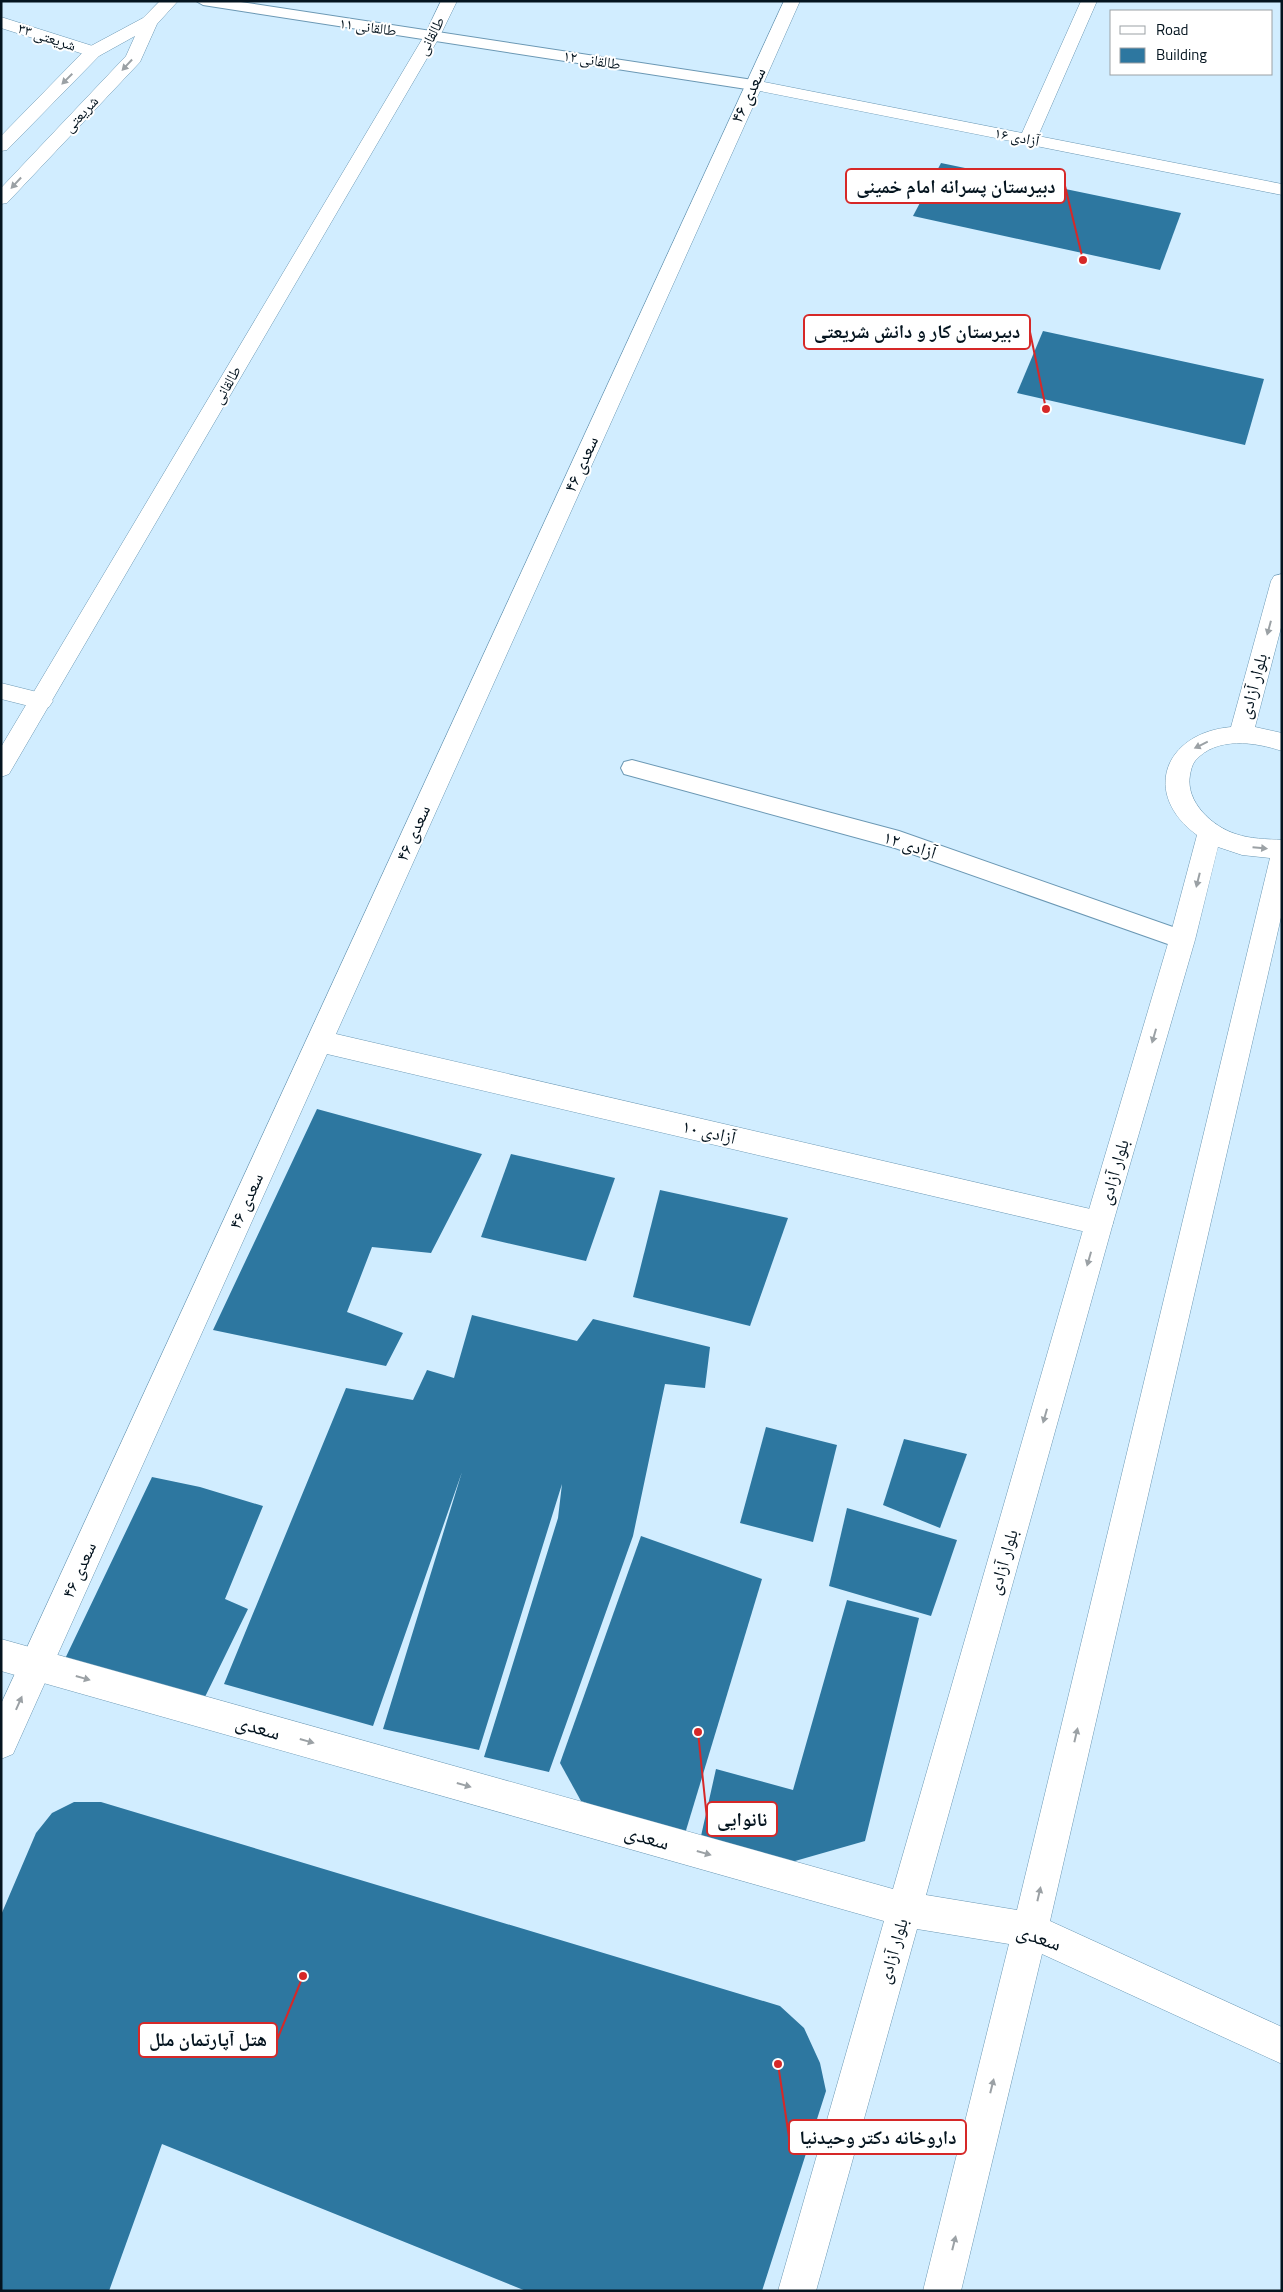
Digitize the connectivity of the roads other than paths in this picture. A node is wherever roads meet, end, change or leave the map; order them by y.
1 (170, 1) edge
2 (203, 1) edge
3 (449, 1) edge
4 (792, 1) edge
5 (1089, 1) edge
6 (1, 22) edge
7 (149, 22) junction
8 (432, 36) junction
9 (94, 52) junction
10 (752, 85) junction
11 (1028, 140) junction
12 (1, 146) edge
13 (1282, 190) edge
14 (1, 199) edge
15 (1282, 581) edge
16 (1, 691) edge
17 (41, 701) junction
18 (1240, 734) junction
19 (1282, 742) edge
20 (1, 768) edge
21 (632, 768) dead end
22 (1210, 832) junction
23 (1282, 849) edge
24 (1282, 858) edge
25 (1182, 940) junction
26 (319, 1042) junction
27 (1099, 1223) junction
28 (1, 1654) edge
29 (36, 1664) junction
30 (1, 1742) edge
31 (904, 1909) junction
32 (1030, 1930) junction
33 (1282, 2046) edge
34 (797, 2291) edge
35 (942, 2291) edge

1 - 7 street, شریعتی
2 - 8 lane, طالقانی ۱۱
3 - 8 street, طالقانی
4 - 10 street, سعدی ۴۶
5 - 11 street
6 - 9 street, شریعتی ۳۳
7 - 9 street, شریعتی
7 -> 14 street, شریعتی
8 - 10 lane, طالقانی ۱۲
8 - 17 street, طالقانی
9 -> 12 street, شریعتی
10 - 11 street, آزادی ۱۶
10 - 26 street, سعدی ۴۶
11 - 13 street, آزادی ۱۶
15 -> 18 street, بلوار آزادی
16 - 17 street
17 - 20 street, طالقانی
18 - 19 street
18 -> 22 street
21 - 25 lane, آزادی ۱۲
22 -> 23 street
22 -> 25 street, بلوار آزادی
32 -> 24 street
25 -> 27 street, بلوار آزادی
26 - 27 street, آزادی ۱۰
26 - 29 street, سعدی ۴۶
27 -> 31 street, بلوار آزادی
28 - 29 street, سعدی
30 -> 29 street, سعدی ۴۶
29 -> 31 street, سعدی
31 - 32 street, سعدی
31 - 34 street, بلوار آزادی
32 - 33 street, سعدی
35 -> 32 street

